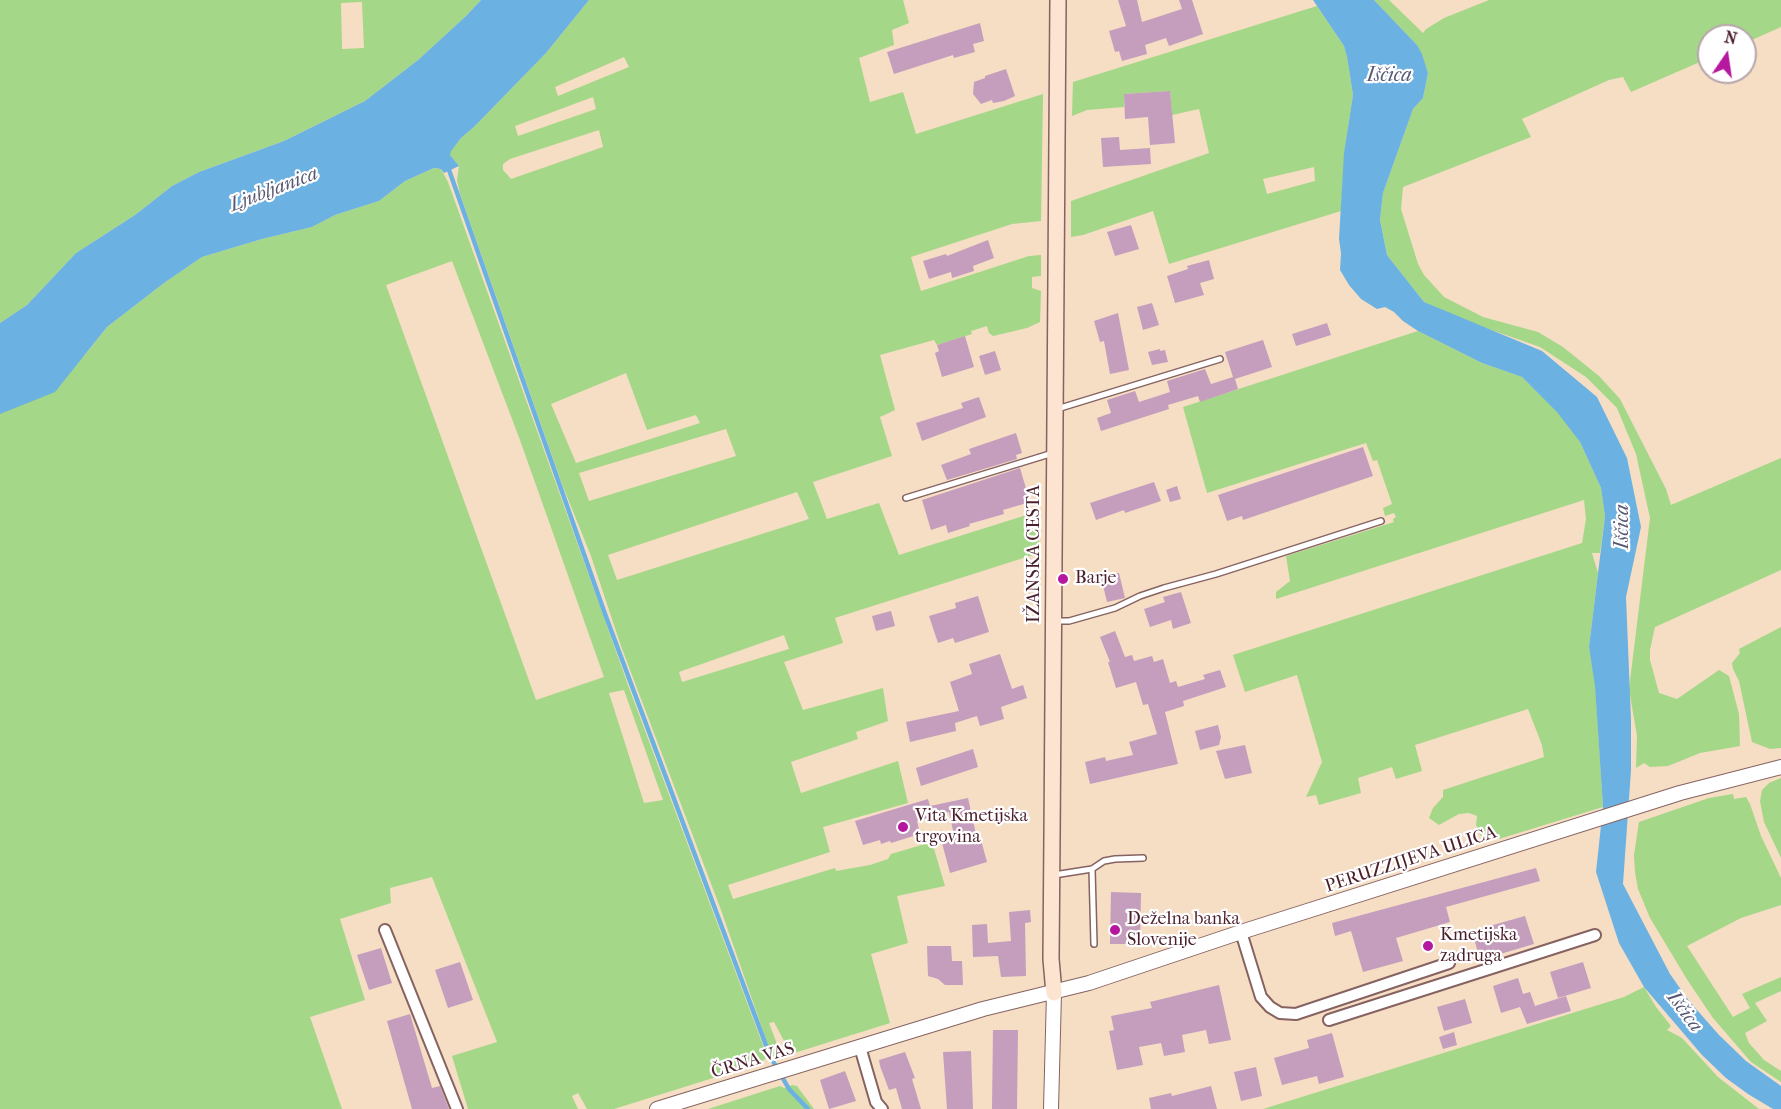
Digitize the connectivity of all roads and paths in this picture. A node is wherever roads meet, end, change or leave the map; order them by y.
1 (1058, 0) edge
2 (1220, 359) dead end
3 (1055, 409) junction
4 (1055, 452) junction
5 (906, 498) dead end
6 (1381, 521) dead end
7 (1054, 621) junction
8 (1781, 766) edge
9 (1143, 858) dead end
10 (1092, 869) junction
11 (1052, 876) junction
12 (385, 930) dead end
13 (1240, 932) junction
14 (1595, 935) dead end
15 (1094, 944) dead end
16 (1449, 963) dead end
17 (1053, 993) junction
18 (1329, 1020) dead end
19 (860, 1047) junction
20 (457, 1109) edge
21 (657, 1109) edge
22 (882, 1109) edge
23 (1051, 1109) edge

1 - 3 main road, IŽANSKA CESTA
2 - 3 lane
3 - 4 main road, IŽANSKA CESTA
4 - 5 lane
4 - 7 main road, IŽANSKA CESTA
6 - 7 lane
7 - 11 main road, IŽANSKA CESTA
8 - 13 street, PERUZZIJEVA ULICA
9 - 10 lane
10 - 11 lane
10 - 15 lane
11 - 17 main road, IŽANSKA CESTA
12 - 20 street
13 - 16 street
13 - 17 street, PERUZZIJEVA ULICA
14 - 18 street
17 - 19 street, ČRNA VAS
17 - 23 street, IŽANSKA CESTA
19 - 21 street, ČRNA VAS
19 - 22 street

